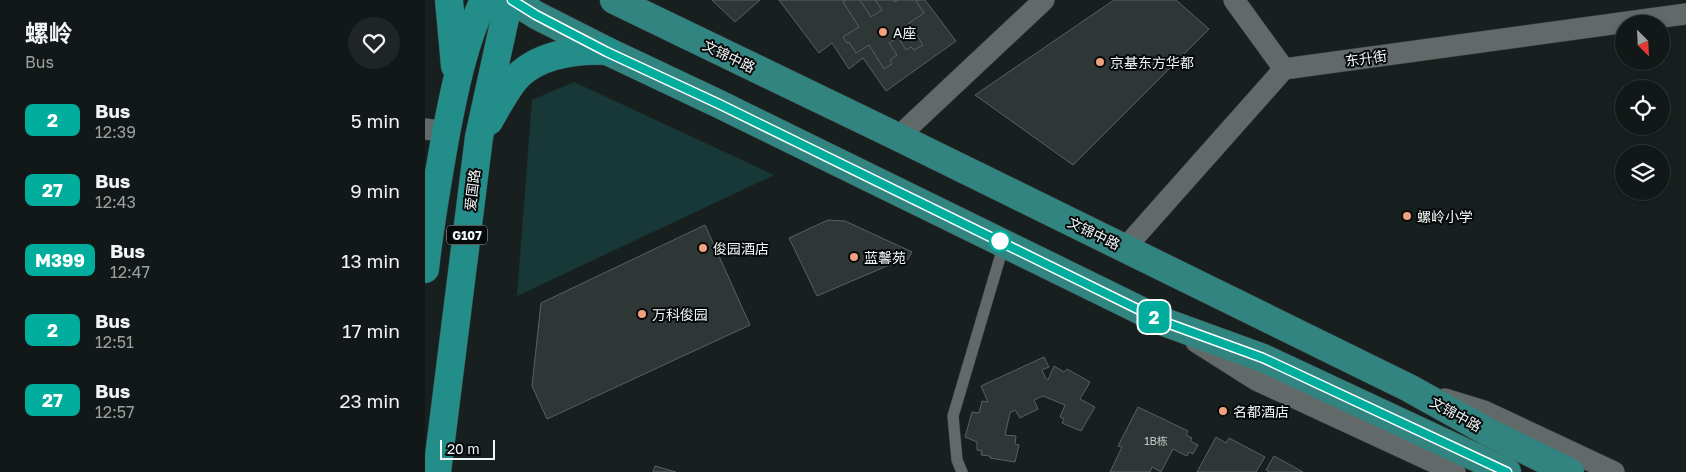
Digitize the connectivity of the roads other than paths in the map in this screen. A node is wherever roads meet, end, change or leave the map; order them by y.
1 (449, 0) edge
2 (484, 0) edge
3 (511, 0) edge
4 (614, 0) edge
5 (1044, 0) edge
6 (1234, 0) edge
7 (1686, 14) edge
8 (607, 52) junction
9 (1284, 69) junction
10 (456, 80) junction
11 (436, 130) edge
12 (479, 137) junction
13 (898, 137) junction
14 (1005, 244) junction
15 (1125, 248) junction
16 (425, 269) edge
17 (1164, 322) junction
18 (1409, 388) junction
19 (437, 472) edge
20 (962, 472) edge
21 (1455, 472) edge
22 (1507, 472) edge
23 (1570, 472) edge
24 (1614, 472) edge

1 - 10 highway
2 - 10 highway, G107
3 - 8 main road
3 - 12 highway, 爱国路 / G107
4 - 13 main road, 文锦中路
5 - 13 street
6 - 9 street
7 - 9 street, 东升街
8 - 12 highway
8 - 14 main road
9 - 15 street
10 - 11 highway, G107
11 - 16 highway, G107
12 - 19 highway, 爱国路 / G107
13 - 15 main road, 文锦中路
14 - 17 main road
14 - 20 lane
15 - 18 main road, 文锦中路
17 - 21 street
17 - 22 main road
18 - 23 main road, 文锦中路
18 - 24 street

